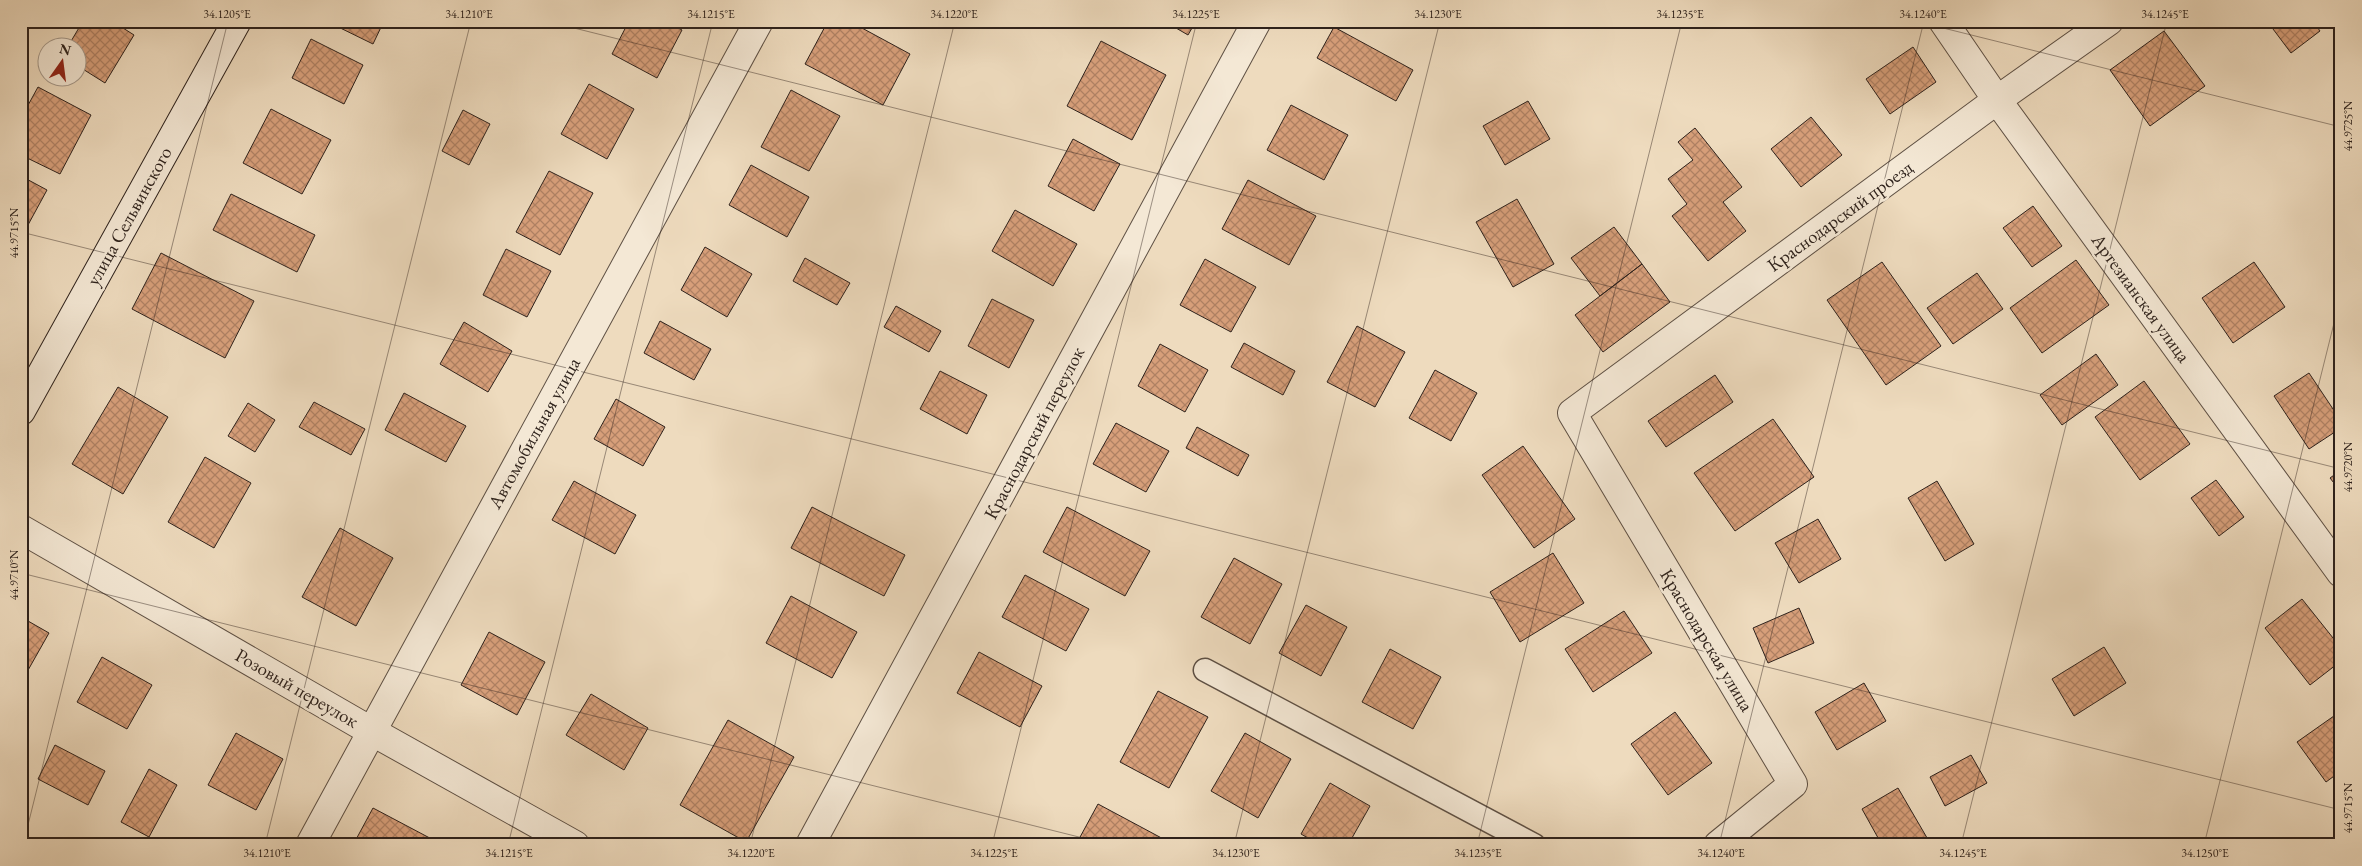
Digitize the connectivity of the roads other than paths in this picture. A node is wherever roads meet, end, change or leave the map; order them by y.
1 (237, 21) edge
2 (759, 21) edge
3 (1257, 21) edge
4 (1943, 21) edge
5 (2110, 21) edge
6 (1997, 100) junction
7 (21, 411) edge
8 (1572, 413) joint
9 (21, 529) edge
10 (2341, 573) edge
11 (1205, 670) dead end
12 (371, 731) junction
13 (310, 845) edge
14 (575, 845) edge
15 (810, 845) edge
16 (1534, 845) edge
17 (1718, 845) edge

1 - 7 street, улица Сельвинского
2 - 12 street, Автомобильная улица
3 - 15 street, Краснодарский переулок
4 - 6 street, Артезианская улица
5 - 6 street, Краснодарский проезд
6 - 8 street, Краснодарский проезд
6 - 10 street, Артезианская улица
8 - 17 street, Краснодарская улица
9 - 12 street, Розовый переулок
11 - 16 lane
12 - 13 street, Автомобильная улица
12 - 14 street, Розовый переулок

